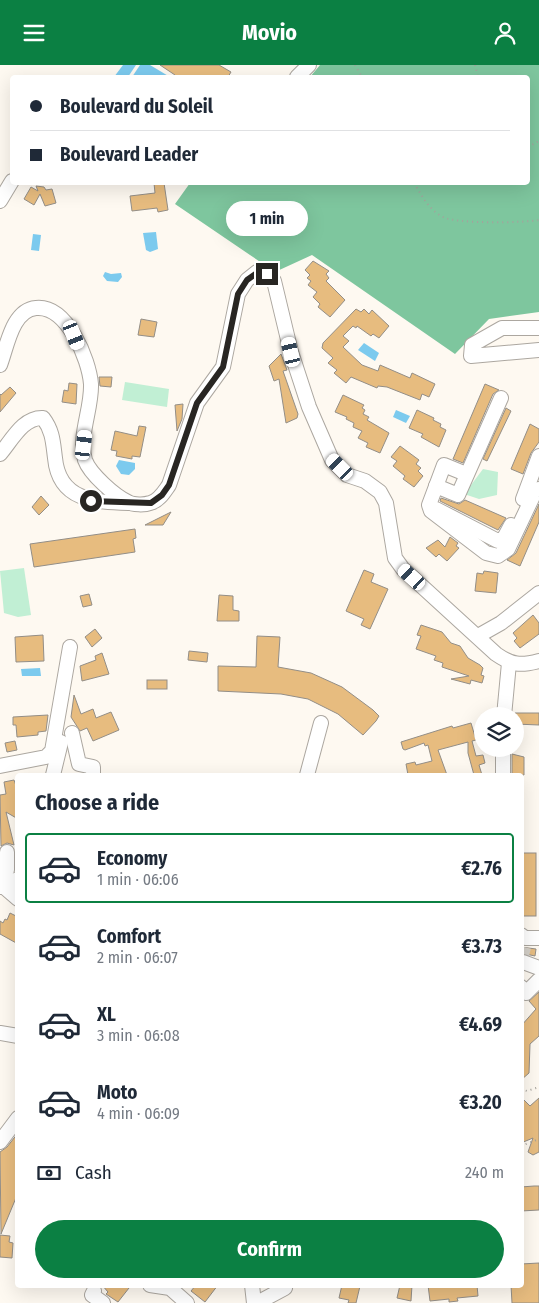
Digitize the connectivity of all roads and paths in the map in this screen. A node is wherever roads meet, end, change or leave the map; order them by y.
1 (310, 65) edge
2 (299, 75) edge
3 (10, 184) edge
4 (415, 185) edge
5 (0, 201) edge
6 (539, 220) edge
7 (539, 328) edge
8 (539, 350) edge
9 (0, 365) edge
10 (501, 398) dead end
11 (0, 454) edge
12 (539, 456) edge
13 (466, 474) junction
14 (436, 485) junction
15 (539, 489) edge
16 (129, 503) junction
17 (429, 505) junction
18 (539, 593) edge
19 (478, 636) junction
20 (539, 661) edge
21 (509, 663) junction
22 (504, 707) edge
23 (321, 723) dead end
24 (72, 733) dead end
25 (503, 757) edge
26 (0, 766) edge
27 (53, 773) edge
28 (93, 773) edge
29 (308, 773) edge
30 (503, 773) edge
31 (7, 852) dead end
32 (15, 880) edge
33 (1, 882) edge
34 (15, 896) edge
35 (525, 948) edge
36 (539, 968) edge
37 (539, 980) edge
38 (524, 991) edge
39 (0, 1033) edge
40 (15, 1036) edge
41 (539, 1087) edge
42 (524, 1090) edge
43 (15, 1122) edge
44 (539, 1139) edge
45 (0, 1142) edge
46 (524, 1145) edge
47 (170, 1288) edge
48 (253, 1288) edge
49 (285, 1288) dead end
50 (94, 1291) dead end
51 (103, 1303) edge
52 (188, 1303) edge
53 (256, 1303) edge

1 - 2 street
3 - 5 street
4 - 6 path
7 - 8 street
9 - 16 street
10 - 13 street
11 - 16 street
12 - 17 street
13 - 14 street
13 - 14 street
14 - 17 street
15 - 17 street
16 - 19 street
18 - 19 street
19 - 21 street
20 - 21 street
21 - 22 street
23 - 29 street
24 - 28 street
25 - 30 street
26 - 27 street
31 - 33 street
32 - 33 street
33 - 34 street
35 - 36 street
37 - 38 street
39 - 40 street
41 - 42 path
43 - 45 street
44 - 46 path
47 - 52 street
48 - 53 street
49 - 53 street
50 - 51 street

